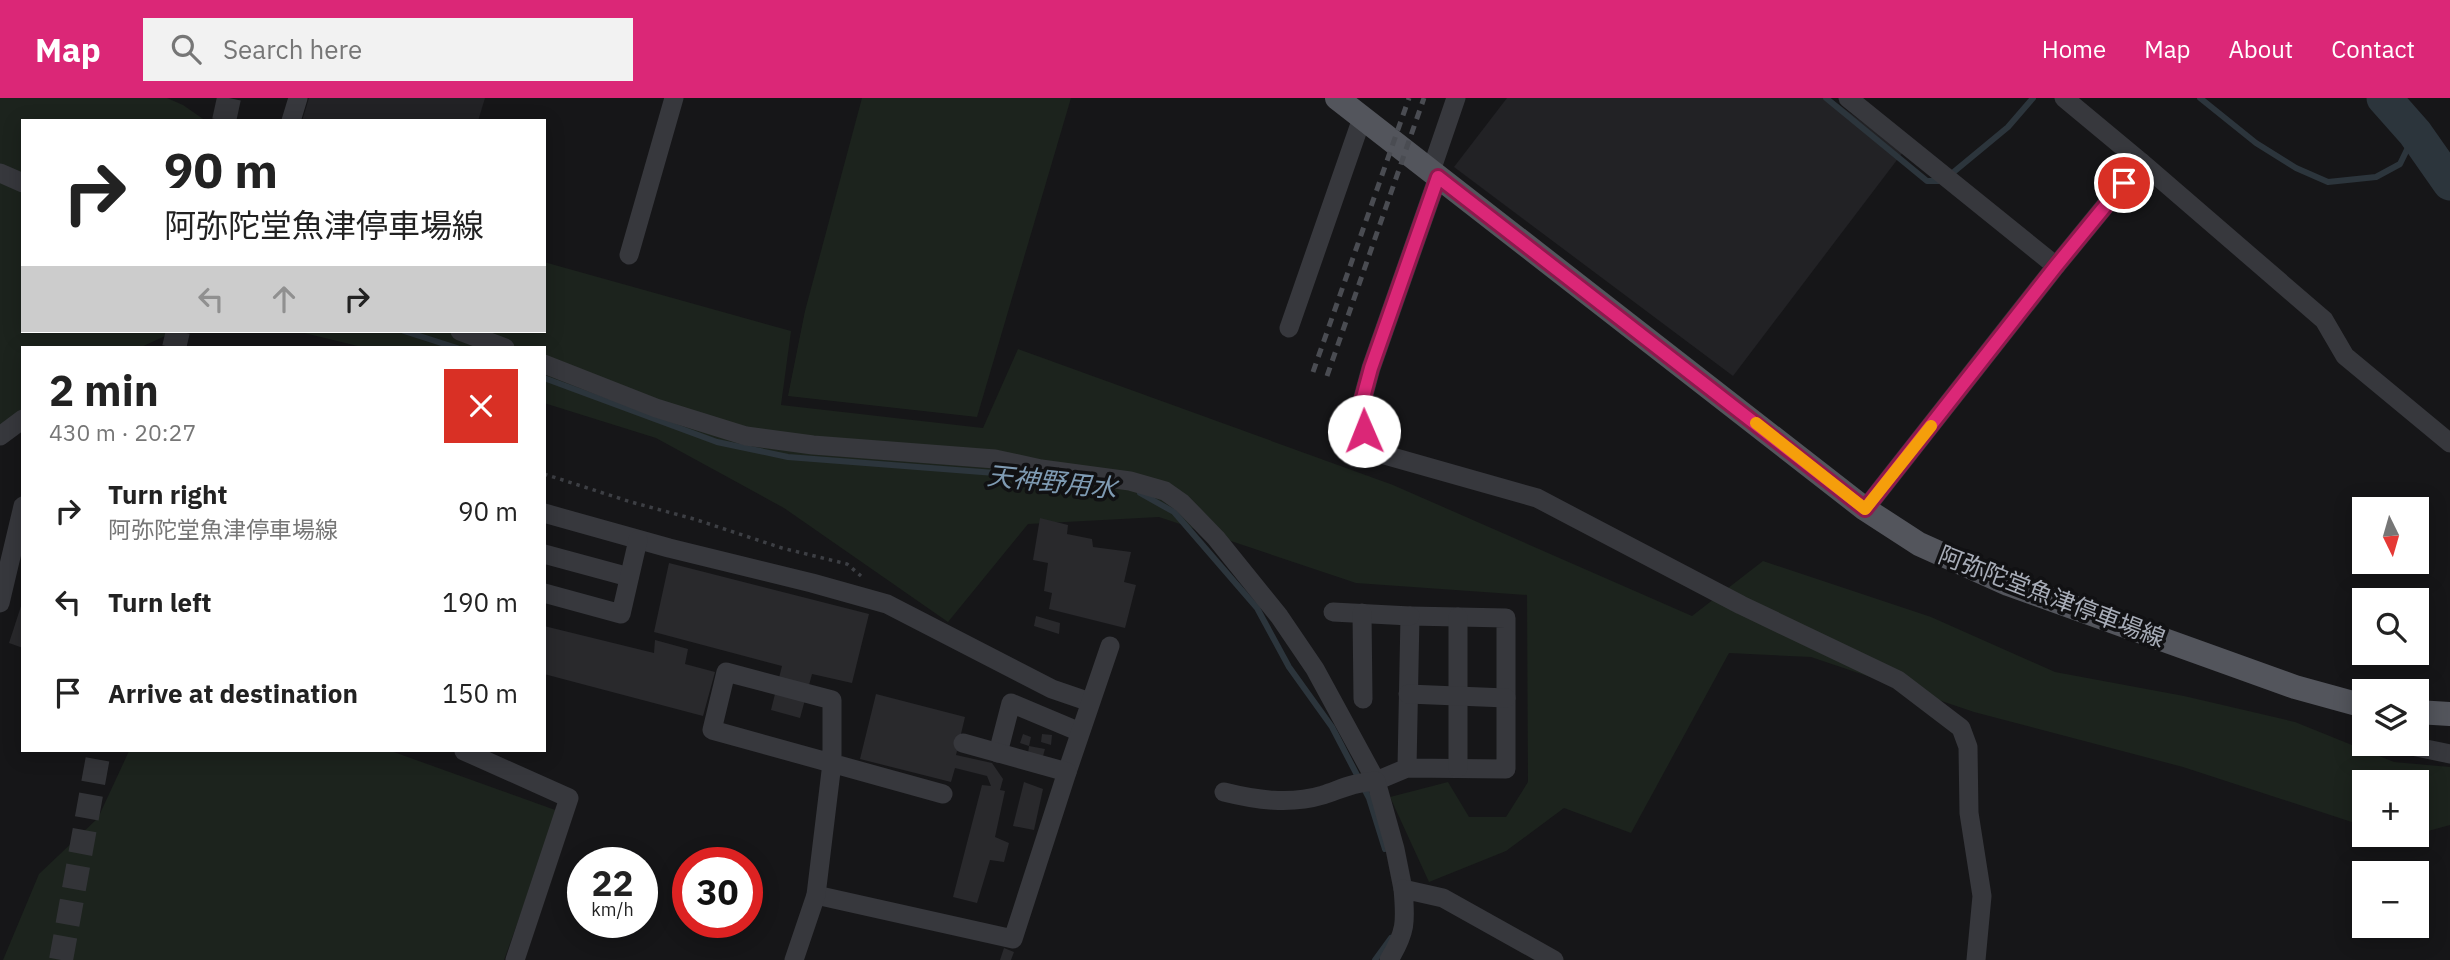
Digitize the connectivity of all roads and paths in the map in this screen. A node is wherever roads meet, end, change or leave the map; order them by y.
1 (298, 98) edge
2 (674, 98) edge
3 (1337, 98) edge
4 (1456, 98) edge
5 (1849, 98) edge
6 (2064, 98) edge
7 (1362, 118) junction
8 (292, 119) edge
9 (2141, 162) junction
10 (0, 173) edge
11 (1435, 174) junction
12 (21, 182) edge
13 (629, 255) dead end
14 (2056, 266) junction
15 (1289, 328) dead end
16 (465, 333) edge
17 (500, 346) edge
18 (546, 365) edge
19 (21, 420) edge
20 (0, 436) edge
21 (2450, 443) edge
22 (546, 475) edge
23 (1865, 509) junction
24 (21, 514) edge
25 (546, 514) edge
26 (638, 540) junction
27 (546, 555) edge
28 (629, 577) junction
29 (865, 579) dead end
30 (546, 594) edge
31 (0, 603) edge
32 (1334, 612) dead end
33 (1362, 613) junction
34 (1410, 616) junction
35 (1458, 617) junction
36 (1110, 646) dead end
37 (1408, 694) junction
38 (1460, 696) junction
39 (1506, 698) junction
40 (1363, 699) dead end
41 (1090, 702) junction
42 (2352, 703) edge
43 (2429, 713) edge
44 (2450, 714) edge
45 (1080, 732) junction
46 (964, 743) dead end
47 (2429, 750) edge
48 (466, 752) edge
49 (998, 753) junction
50 (2450, 754) edge
51 (832, 763) junction
52 (1407, 768) junction
53 (1458, 768) junction
54 (1067, 772) junction
55 (1376, 781) junction
56 (1224, 792) dead end
57 (943, 794) dead end
58 (1403, 889) junction
59 (816, 895) junction
60 (1982, 957) edge
61 (515, 960) edge
62 (794, 960) edge
63 (1389, 960) edge
64 (1553, 960) edge

1 - 8 street
2 - 13 street
3 - 7 main road, 阿弥陀堂魚津停車場線
4 - 11 street
5 - 14 street
6 - 9 street
7 - 11 main road, 阿弥陀堂魚津停車場線
7 - 15 street
9 - 14 street
9 - 21 street
10 - 12 street
11 - 23 main road, 阿弥陀堂魚津停車場線
11 - 60 street
14 - 23 street
16 - 17 street
18 - 55 street
19 - 20 street
22 - 29 path
23 - 42 main road, 阿弥陀堂魚津停車場線
24 - 31 street
25 - 26 street
26 - 28 street
26 - 41 street
27 - 28 street
28 - 30 street
32 - 33 street
33 - 34 street
33 - 40 street
34 - 35 street
34 - 37 street
35 - 38 street
35 - 39 street
36 - 41 street
37 - 38 street
37 - 52 street
38 - 39 street
38 - 53 street
39 - 53 street
41 - 45 street
43 - 44 main road
45 - 49 street
45 - 54 street
46 - 49 street
47 - 50 street
48 - 61 street
49 - 54 street
51 - 51 street
51 - 57 street
51 - 59 street
52 - 53 street
52 - 55 street
54 - 59 street
55 - 56 street
55 - 58 street
58 - 63 street
58 - 64 street
59 - 62 street

